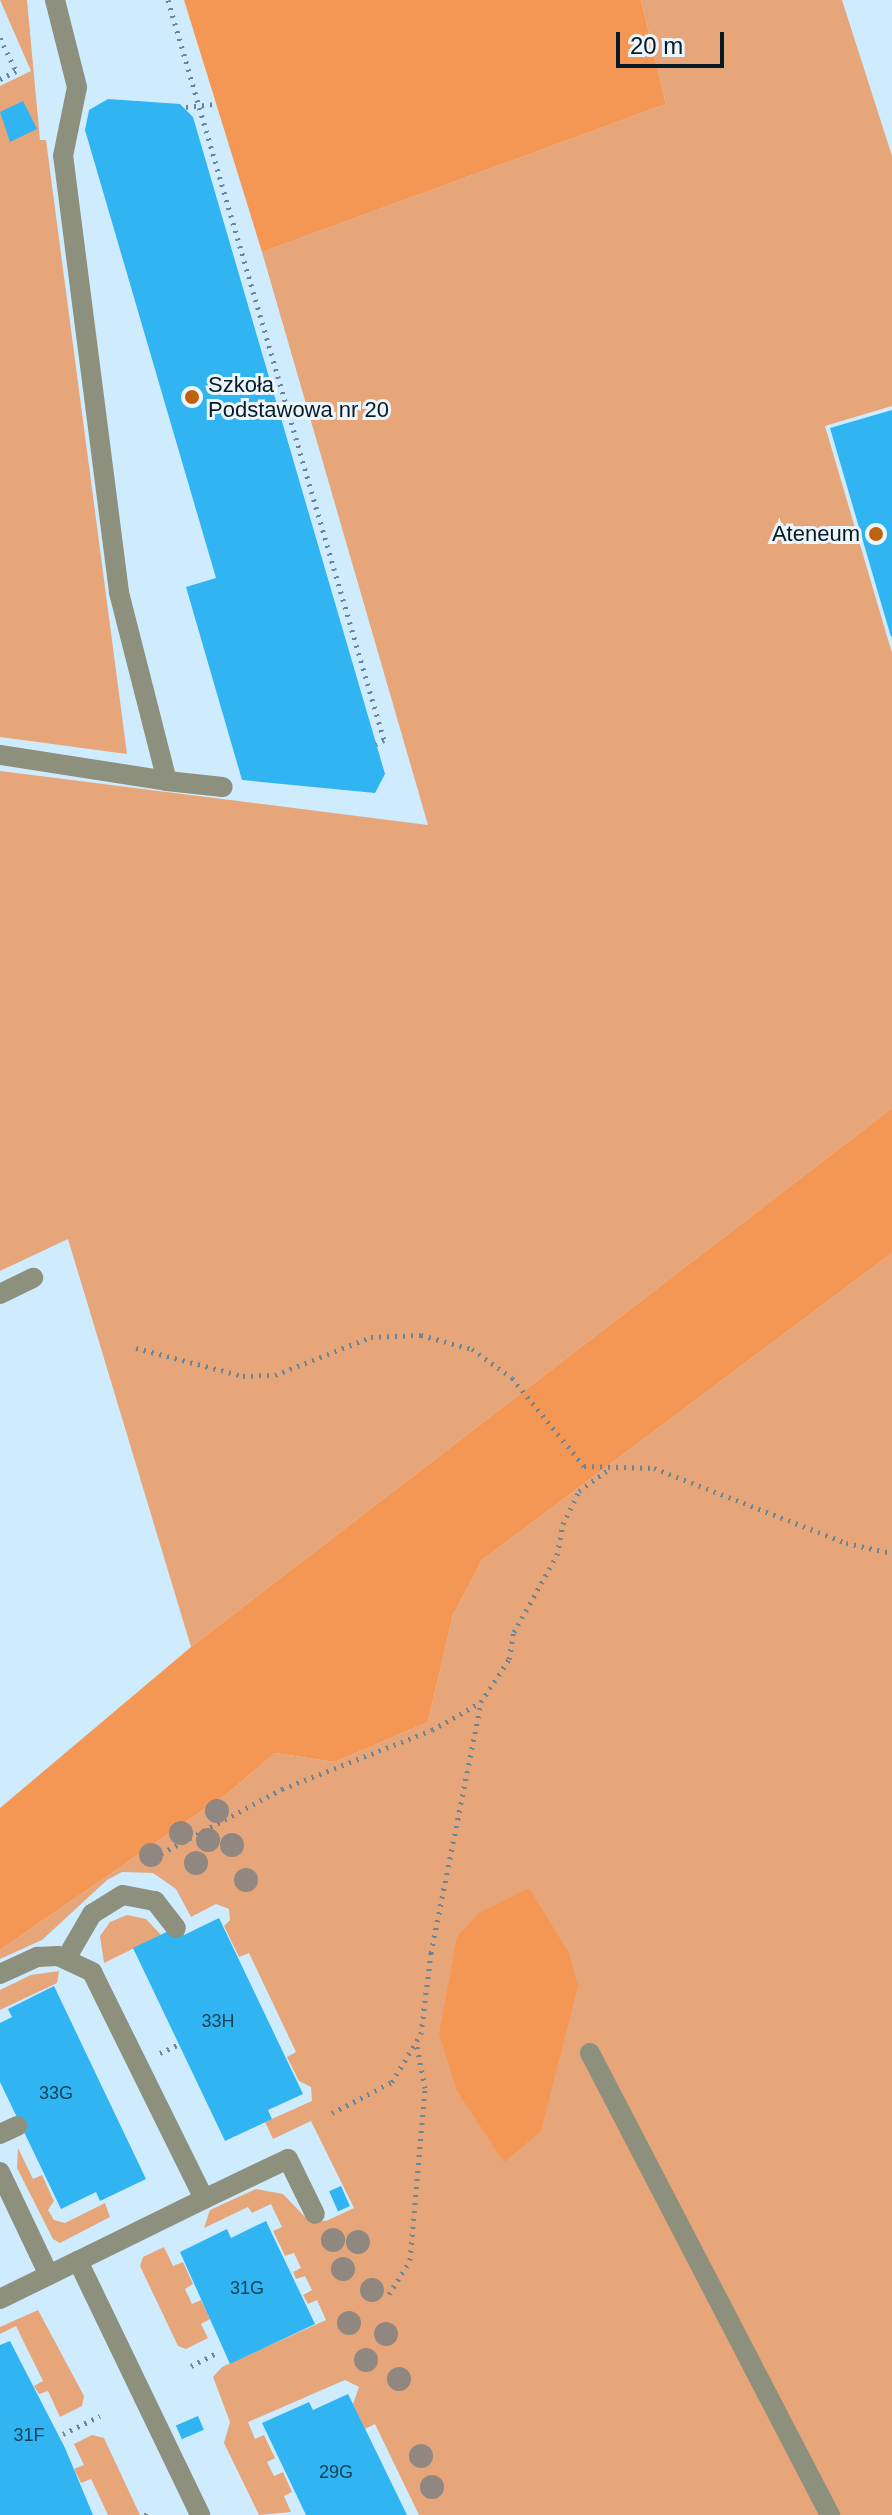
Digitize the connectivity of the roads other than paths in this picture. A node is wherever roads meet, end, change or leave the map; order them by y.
1 (55, 0) edge
2 (0, 755) edge
3 (167, 781) junction
4 (223, 787) dead end
5 (33, 1278) dead end
6 (0, 1294) edge
7 (176, 1928) dead end
8 (67, 1957) junction
9 (0, 1974) edge
10 (590, 2053) dead end
11 (0, 2172) edge
12 (204, 2199) junction
13 (315, 2214) dead end
14 (78, 2261) junction
15 (49, 2275) junction
16 (0, 2299) edge
17 (200, 2515) edge
18 (830, 2515) edge

1 - 3 street
2 - 3 street
3 - 4 street
5 - 6 street
7 - 8 street
8 - 9 street
8 - 12 street
10 - 18 street
11 - 15 street
12 - 13 street
12 - 14 street
14 - 15 street
14 - 17 street
15 - 16 street

